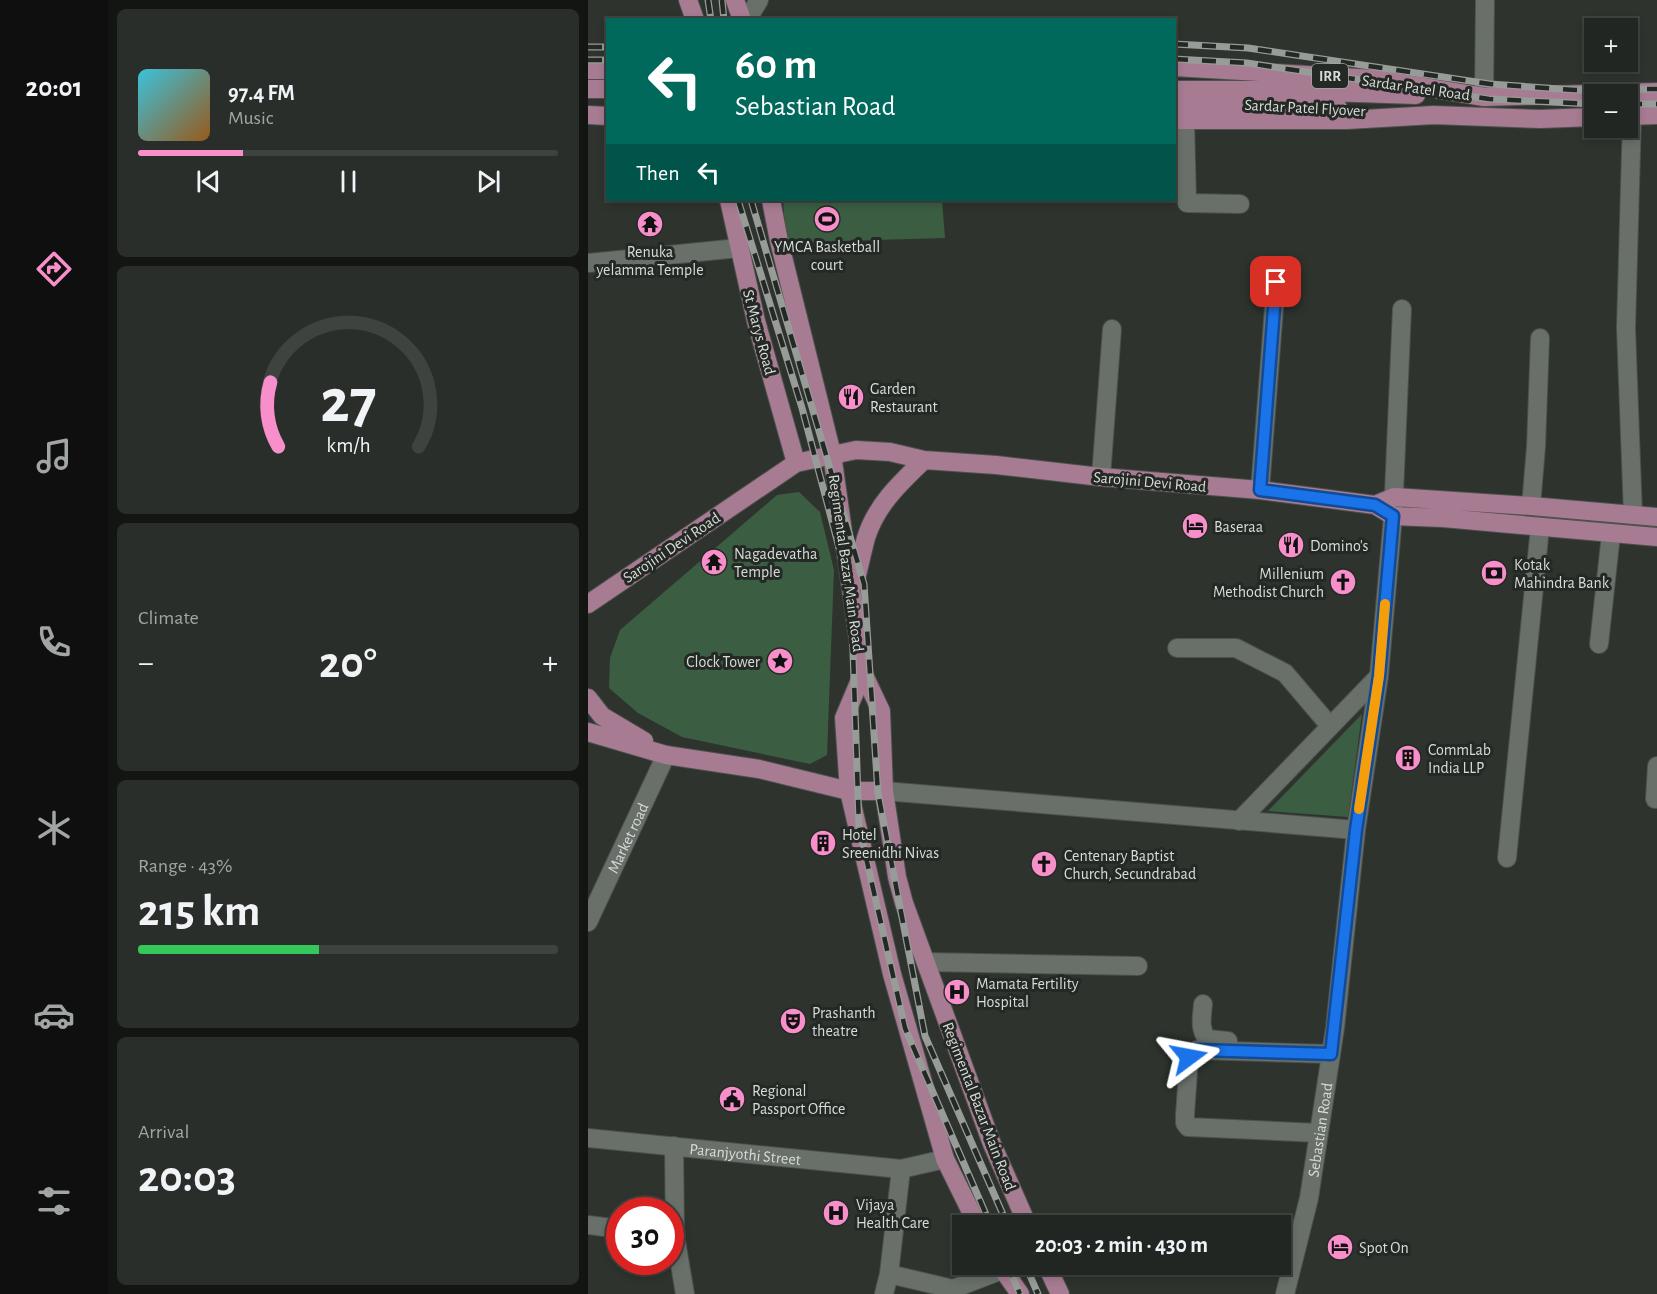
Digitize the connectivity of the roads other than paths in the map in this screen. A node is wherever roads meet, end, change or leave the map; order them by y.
1 (688, 0) edge
2 (735, 0) edge
3 (759, 0) edge
4 (1485, 0) edge
5 (694, 18) edge
6 (741, 18) edge
7 (748, 18) edge
8 (1176, 67) edge
9 (588, 70) edge
10 (606, 70) edge
11 (588, 89) edge
12 (606, 89) edge
13 (1176, 90) edge
14 (1657, 92) edge
15 (1269, 97) junction
16 (1484, 97) junction
17 (606, 103) edge
18 (1176, 103) edge
19 (588, 104) edge
20 (588, 115) edge
21 (1434, 115) junction
22 (1657, 115) edge
23 (606, 116) edge
24 (1638, 116) edge
25 (1584, 117) edge
26 (1180, 120) edge
27 (1630, 138) edge
28 (729, 201) edge
29 (771, 201) edge
30 (1240, 204) dead end
31 (739, 248) junction
32 (588, 263) edge
33 (1276, 282) dead end
34 (1402, 309) dead end
35 (1112, 329) dead end
36 (1540, 339) dead end
37 (831, 454) junction
38 (924, 460) junction
39 (796, 463) junction
40 (1101, 477) junction
41 (1260, 490) junction
42 (1394, 497) junction
43 (1375, 505) junction
44 (1531, 506) junction
45 (1633, 515) junction
46 (1393, 516) junction
47 (1657, 517) edge
48 (1540, 527) junction
49 (1611, 534) junction
50 (1657, 537) edge
51 (853, 591) junction
52 (589, 606) edge
53 (1599, 644) dead end
54 (1177, 648) dead end
55 (863, 673) junction
56 (1379, 676) junction
57 (588, 698) edge
58 (1330, 726) junction
59 (588, 732) edge
60 (666, 755) junction
61 (1657, 766) edge
62 (849, 791) junction
63 (884, 791) junction
64 (1655, 798) dead end
65 (1239, 821) junction
66 (1356, 830) junction
67 (1507, 858) dead end
68 (597, 883) edge
69 (588, 922) edge
70 (926, 962) junction
71 (1138, 966) dead end
72 (1203, 1004) dead end
73 (1332, 1050) junction
74 (1319, 1133) junction
75 (588, 1138) edge
76 (674, 1146) junction
77 (945, 1159) junction
78 (901, 1169) junction
79 (673, 1197) edge
80 (973, 1215) edge
81 (1023, 1215) edge
82 (588, 1225) edge
83 (606, 1227) edge
84 (889, 1274) junction
85 (681, 1275) edge
86 (985, 1275) edge
87 (1006, 1275) edge
88 (1051, 1275) edge
89 (952, 1292) edge
90 (684, 1294) edge
91 (885, 1294) edge
92 (1020, 1294) edge
93 (1060, 1294) edge
94 (1286, 1294) edge

1 - 5 main road
2 - 6 main road
3 - 7 street
4 - 16 street
8 - 16 main road, Sardar Patel Road / IRR
9 - 10 main road
11 - 12 main road
13 - 15 main road, Sardar Patel Flyover / IRR
14 - 16 main road, Sardar Patel Road / IRR
15 - 16 main road, Sardar Patel Flyover / IRR
15 - 18 main road, Sardar Patel Flyover / IRR
15 - 21 main road, Sardar Patel Flyover / IRR
17 - 19 main road
20 - 23 main road
21 - 25 main road, Sardar Patel Road / IRR
21 - 26 main road, Sardar Patel Road / IRR
22 - 24 main road
26 - 30 street
27 - 45 street
28 - 31 main road, St Marys Road
29 - 37 main road
31 - 32 street
31 - 39 main road, St Marys Road
33 - 41 street
34 - 42 street, Sebastian Road
35 - 40 street
36 - 44 street
37 - 38 main road, Sarojini Devi Road
37 - 39 main road, Sarojini Devi Road
37 - 51 main road, Regimental Bazar Main Road
38 - 40 main road, Sarojini Devi Road
38 - 51 main road
39 - 52 main road, Sarojini Devi Road
40 - 41 main road, Sarojini Devi Road
41 - 43 main road, Sarojini Devi Road
42 - 43 main road
42 - 44 main road
42 - 46 street, Sebastian Road
43 - 46 main road, Sarojini Devi Road
44 - 45 main road
45 - 47 main road
46 - 48 main road, Sarojini Devi Road
46 - 56 street, Sebastian Road
48 - 49 main road, Sarojini Devi Road
48 - 67 street
49 - 50 main road, Sarojini Devi Road
49 - 53 street
51 - 55 main road, Regimental Bazar Main Road
54 - 58 street
55 - 62 main road, Regimental Bazar Main Road
55 - 63 main road, Regimental Bazar Main Road
56 - 58 street
56 - 66 street, Sebastian Road
57 - 60 main road
58 - 65 street
59 - 60 main road
60 - 62 main road
60 - 68 street, Market road
61 - 64 street
62 - 63 main road
62 - 77 main road, Regimental Bazar Main Road
63 - 65 street
63 - 70 main road, Regimental Bazar Main Road
65 - 66 street
66 - 73 street, Sebastian Road
68 - 69 street, Market road
70 - 71 street
70 - 81 main road, Regimental Bazar Main Road
72 - 73 street
73 - 74 street, Sebastian Road
73 - 74 street
74 - 94 street, Sebastian Road
75 - 76 street, Paranjyothi Street
76 - 78 street, Paranjyothi Street
76 - 79 street
77 - 78 street, Paranjyothi Street
77 - 80 main road, Regimental Bazar Main Road
78 - 84 street
82 - 83 street
84 - 89 street
84 - 91 street
85 - 90 street
86 - 89 street
87 - 92 main road
88 - 93 main road

